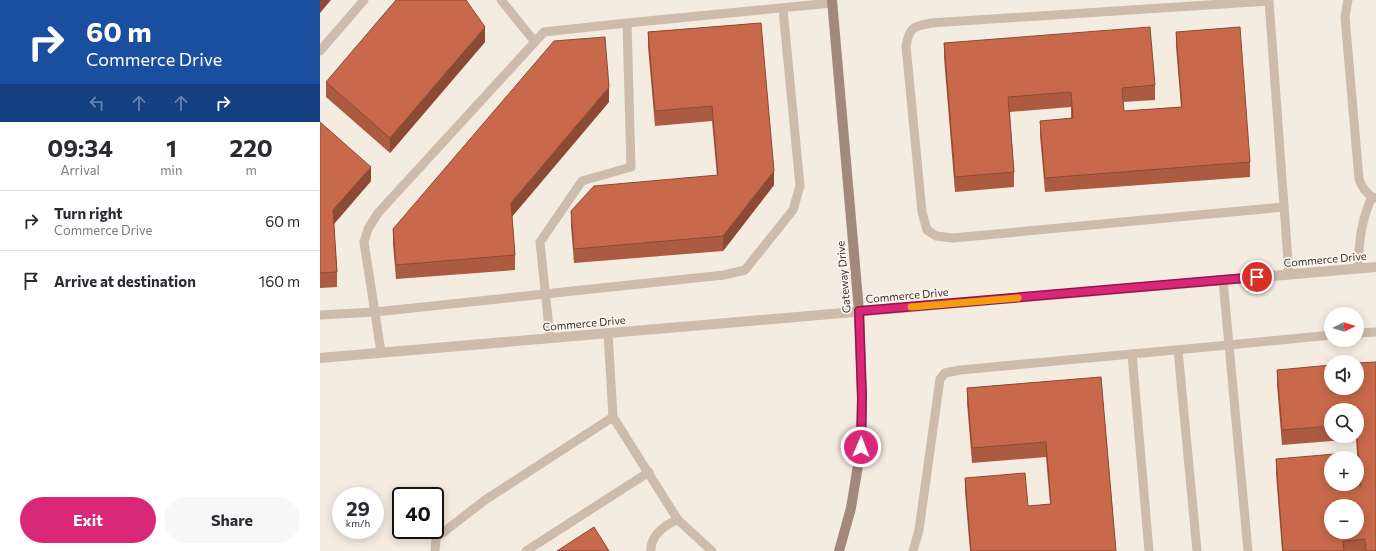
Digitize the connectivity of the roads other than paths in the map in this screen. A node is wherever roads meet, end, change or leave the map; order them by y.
1 (364, 0) edge
2 (501, 0) edge
3 (1348, 0) edge
4 (832, 2) edge
5 (783, 9) junction
6 (627, 23) junction
7 (534, 42) junction
8 (320, 51) edge
9 (1374, 197) edge
10 (1284, 207) junction
11 (1376, 267) edge
12 (1358, 268) junction
13 (1289, 274) junction
14 (1224, 280) junction
15 (545, 292) junction
16 (859, 311) junction
17 (375, 312) junction
18 (320, 315) edge
19 (1376, 332) edge
20 (608, 333) junction
21 (1364, 333) edge
22 (1324, 337) edge
23 (550, 338) junction
24 (1229, 345) junction
25 (1178, 350) junction
26 (381, 352) junction
27 (1132, 354) junction
28 (320, 358) edge
29 (613, 417) junction
30 (649, 472) junction
31 (678, 520) junction
32 (435, 551) edge
33 (526, 551) edge
34 (651, 551) edge
35 (712, 551) edge
36 (839, 551) edge
37 (914, 551) edge
38 (1150, 551) edge
39 (1197, 551) edge
40 (1248, 551) edge

1 - 8 lane
2 - 7 lane
3 - 9 lane
4 - 5 lane
4 - 16 street, Gateway Drive
5 - 6 lane
5 - 15 lane
6 - 7 lane
6 - 15 lane
7 - 17 lane
9 - 12 lane
10 - 10 lane
10 - 13 lane
11 - 12 street, Commerce Drive
12 - 13 street, Commerce Drive
13 - 14 street, Commerce Drive
14 - 16 street, Commerce Drive
14 - 24 lane
15 - 17 lane
15 - 23 lane
16 - 20 street, Commerce Drive
16 - 36 street, Gateway Drive
17 - 18 lane
17 - 26 lane
19 - 21 lane
20 - 23 street, Commerce Drive
20 - 29 lane
22 - 24 lane
23 - 26 street, Commerce Drive
24 - 25 lane
24 - 40 lane
25 - 27 lane
25 - 39 lane
26 - 28 street, Commerce Drive
27 - 37 lane
27 - 38 lane
29 - 30 lane
29 - 32 lane
30 - 31 lane
30 - 33 lane
31 - 34 lane
31 - 35 lane

